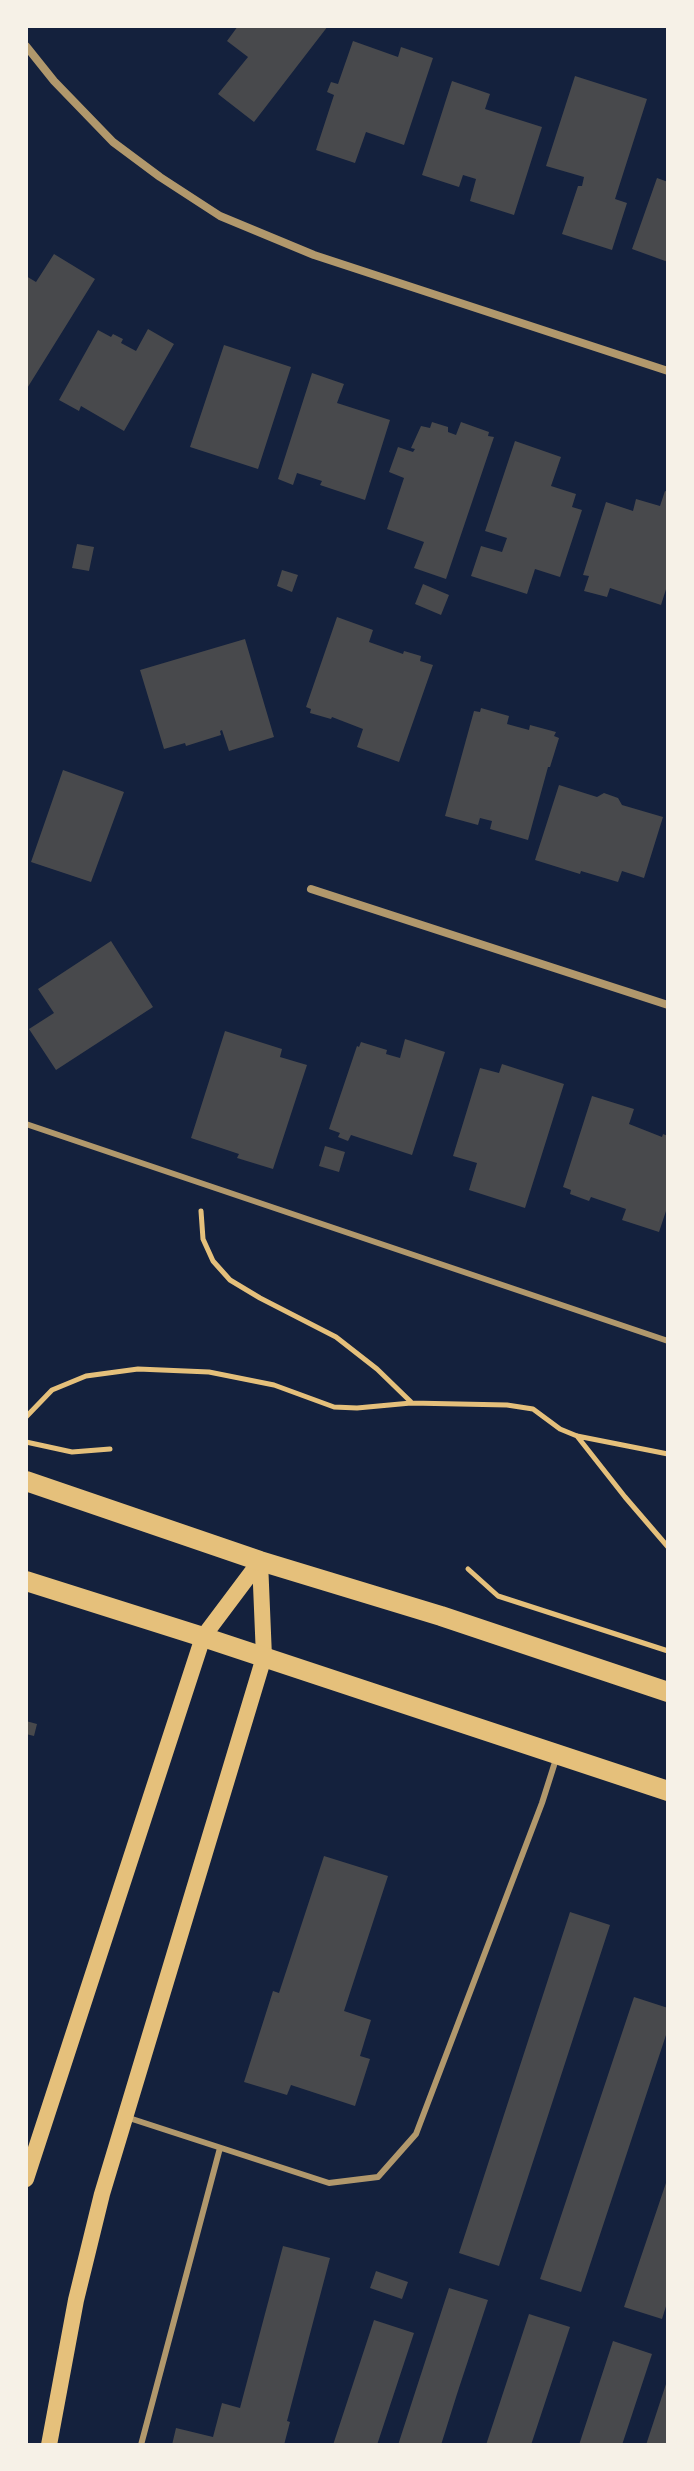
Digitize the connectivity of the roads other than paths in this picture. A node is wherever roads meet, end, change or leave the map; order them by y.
1 (26, 46) edge
2 (668, 371) edge
3 (311, 889) dead end
4 (668, 1005) edge
5 (26, 1124) edge
6 (668, 1341) edge
7 (26, 1481) edge
8 (260, 1561) junction
9 (26, 1581) edge
10 (203, 1637) junction
11 (264, 1657) junction
12 (668, 1692) edge
13 (557, 1755) junction
14 (668, 1791) edge
15 (125, 2117) junction
16 (220, 2148) junction
17 (26, 2179) edge
18 (49, 2445) edge
19 (141, 2445) edge

1 - 2 street
3 - 4 street
5 - 6 lane
7 - 8 main road
8 - 10 main road
8 - 11 main road
8 - 12 main road
9 - 10 main road
10 - 11 main road
10 - 17 main road
11 - 13 main road
11 - 15 main road
13 - 14 main road
13 - 16 lane
15 - 16 lane
15 - 18 main road
16 - 19 lane

